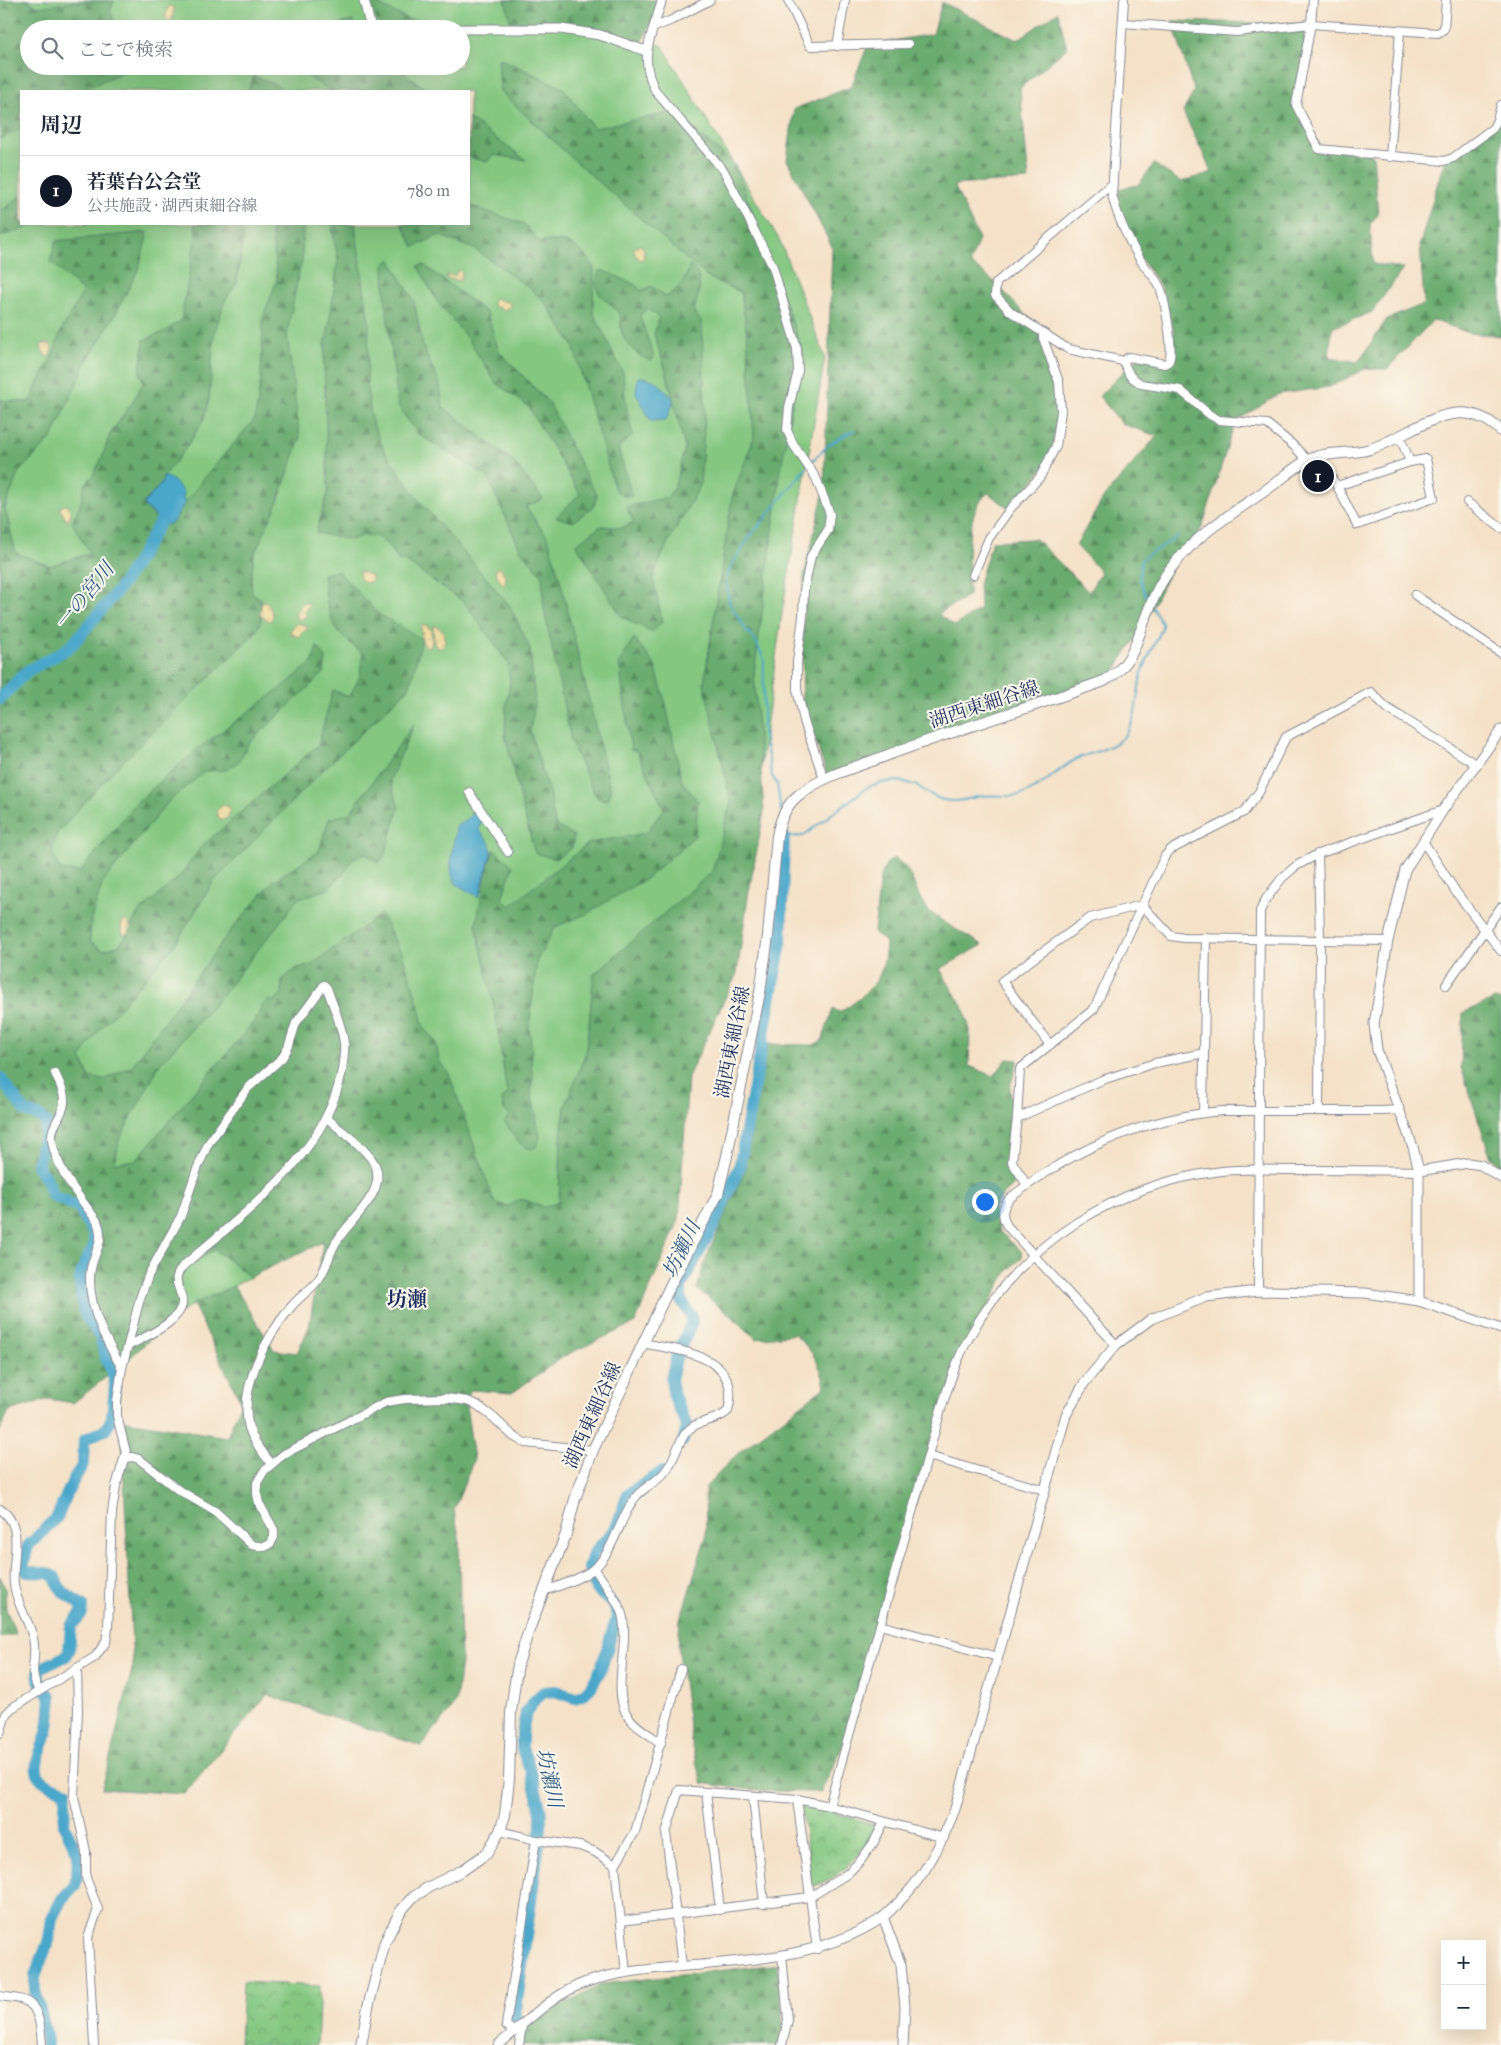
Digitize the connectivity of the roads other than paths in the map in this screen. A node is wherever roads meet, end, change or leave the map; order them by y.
1 (364, 0) edge
2 (662, 0) edge
3 (710, 0) edge
4 (788, 0) edge
5 (844, 0) edge
6 (1124, 0) edge
7 (1313, 0) edge
8 (1446, 0) edge
9 (369, 20) edge
10 (1123, 23) junction
11 (1311, 24) junction
12 (655, 27) junction
13 (470, 29) edge
14 (1400, 30) junction
15 (908, 44) dead end
16 (837, 46) junction
17 (646, 51) junction
18 (1501, 105) edge
19 (1390, 157) junction
20 (1112, 184) junction
21 (1043, 334) junction
22 (1122, 362) junction
23 (1501, 430) edge
24 (1400, 437) junction
25 (1307, 460) junction
26 (1410, 462) junction
27 (1312, 473) dead end
28 (1337, 486) junction
29 (1467, 502) dead end
30 (1501, 528) edge
31 (973, 575) dead end
32 (1416, 595) dead end
33 (1501, 653) edge
34 (1501, 730) edge
35 (1477, 765) junction
36 (824, 779) junction
37 (469, 792) dead end
38 (1443, 810) junction
39 (1424, 841) junction
40 (508, 852) dead end
41 (1318, 854) junction
42 (1142, 905) junction
43 (1501, 907) edge
44 (1485, 929) junction
45 (1206, 938) junction
46 (1260, 938) junction
47 (1320, 938) junction
48 (1388, 940) junction
49 (1501, 951) edge
50 (1446, 985) dead end
51 (1050, 1045) junction
52 (1204, 1053) junction
53 (55, 1073) dead end
54 (1259, 1110) junction
55 (1319, 1110) junction
56 (1399, 1110) junction
57 (1203, 1113) junction
58 (326, 1117) junction
59 (1017, 1118) junction
60 (1258, 1170) junction
61 (1419, 1171) junction
62 (1501, 1178) edge
63 (1027, 1185) junction
64 (1033, 1256) junction
65 (1258, 1291) junction
66 (1419, 1302) junction
67 (1501, 1329) edge
68 (643, 1343) junction
69 (1116, 1345) junction
70 (128, 1346) junction
71 (122, 1368) junction
72 (593, 1450) junction
73 (928, 1456) junction
74 (125, 1458) junction
75 (271, 1464) junction
76 (1044, 1490) junction
77 (0, 1509) edge
78 (594, 1568) junction
79 (545, 1590) junction
80 (880, 1625) junction
81 (998, 1657) junction
82 (77, 1668) junction
83 (681, 1669) dead end
84 (39, 1691) junction
85 (0, 1733) edge
86 (661, 1743) junction
87 (706, 1792) junction
88 (753, 1796) junction
89 (797, 1799) junction
90 (829, 1806) junction
91 (884, 1822) junction
92 (500, 1831) junction
93 (944, 1838) junction
94 (536, 1840) junction
95 (615, 1865) junction
96 (810, 1897) junction
97 (764, 1904) junction
98 (720, 1910) junction
99 (676, 1915) junction
100 (883, 1918) junction
101 (621, 1921) junction
102 (817, 1948) junction
103 (782, 1955) junction
104 (682, 1966) junction
105 (626, 1973) junction
106 (0, 1996) edge
107 (518, 2029) junction
108 (42, 2045) edge
109 (94, 2045) edge
110 (361, 2045) edge
111 (498, 2045) edge
112 (519, 2045) edge
113 (782, 2045) edge
114 (903, 2045) edge

1 - 9 street
2 - 12 street
3 - 12 street
4 - 16 street
5 - 16 street
6 - 10 street
7 - 11 street
8 - 14 street
10 - 11 street
10 - 20 street
11 - 14 street
11 - 19 street
12 - 17 street
13 - 17 street
14 - 19 street
15 - 16 street
17 - 36 street
18 - 19 street
20 - 21 street
20 - 22 street
21 - 22 street
21 - 31 street
22 - 25 street
23 - 24 main road, 湖西東細谷線
24 - 25 main road, 湖西東細谷線
24 - 26 street
25 - 36 main road, 湖西東細谷線
26 - 28 street
26 - 28 street
27 - 28 street
29 - 30 street
32 - 33 street
34 - 35 street
35 - 38 street
35 - 42 street
36 - 68 main road, 湖西東細谷線
37 - 40 street
38 - 39 street
38 - 41 street
39 - 44 street
39 - 48 street
41 - 46 street
41 - 47 street
42 - 45 street
42 - 51 street
42 - 51 street
43 - 44 street
44 - 49 street
44 - 50 street
45 - 46 street
45 - 52 street
46 - 47 street
46 - 54 street
47 - 48 street
47 - 55 street
48 - 56 street
51 - 59 street
52 - 57 street
52 - 59 street
53 - 71 street
54 - 55 street
54 - 57 street
54 - 60 street
55 - 56 street
56 - 61 street
57 - 63 street
58 - 70 street
58 - 70 street
58 - 75 street
59 - 63 street
60 - 61 street
60 - 64 street
60 - 65 street
61 - 62 street
61 - 66 street
63 - 64 street
64 - 69 street
64 - 73 street
65 - 66 street
65 - 69 street
66 - 67 street
68 - 72 main road, 湖西東細谷線
68 - 78 street
69 - 76 street
70 - 71 street
71 - 74 street
72 - 75 street
72 - 79 main road, 湖西東細谷線
73 - 76 street
73 - 80 street
74 - 75 street
74 - 82 street
76 - 81 street
77 - 84 street
78 - 79 street
78 - 86 street
79 - 92 main road, 湖西東細谷線
80 - 81 street
80 - 90 street
81 - 93 street
82 - 84 street
82 - 109 street
83 - 86 street
84 - 85 street
86 - 95 street
87 - 88 street
87 - 98 street
87 - 99 street
88 - 89 street
88 - 97 street
89 - 90 street
89 - 96 street
90 - 91 street
91 - 93 street
91 - 96 street
92 - 94 street
92 - 110 main road, 湖西東細谷線
93 - 100 street
94 - 95 street
94 - 107 street
95 - 101 street
96 - 97 street
96 - 102 street
97 - 98 street
98 - 99 street
99 - 101 street
99 - 104 street
100 - 102 street
100 - 114 street
101 - 105 street
102 - 103 street
103 - 104 street
103 - 113 street
104 - 105 street
105 - 107 street
106 - 108 street
107 - 111 street
107 - 112 street

